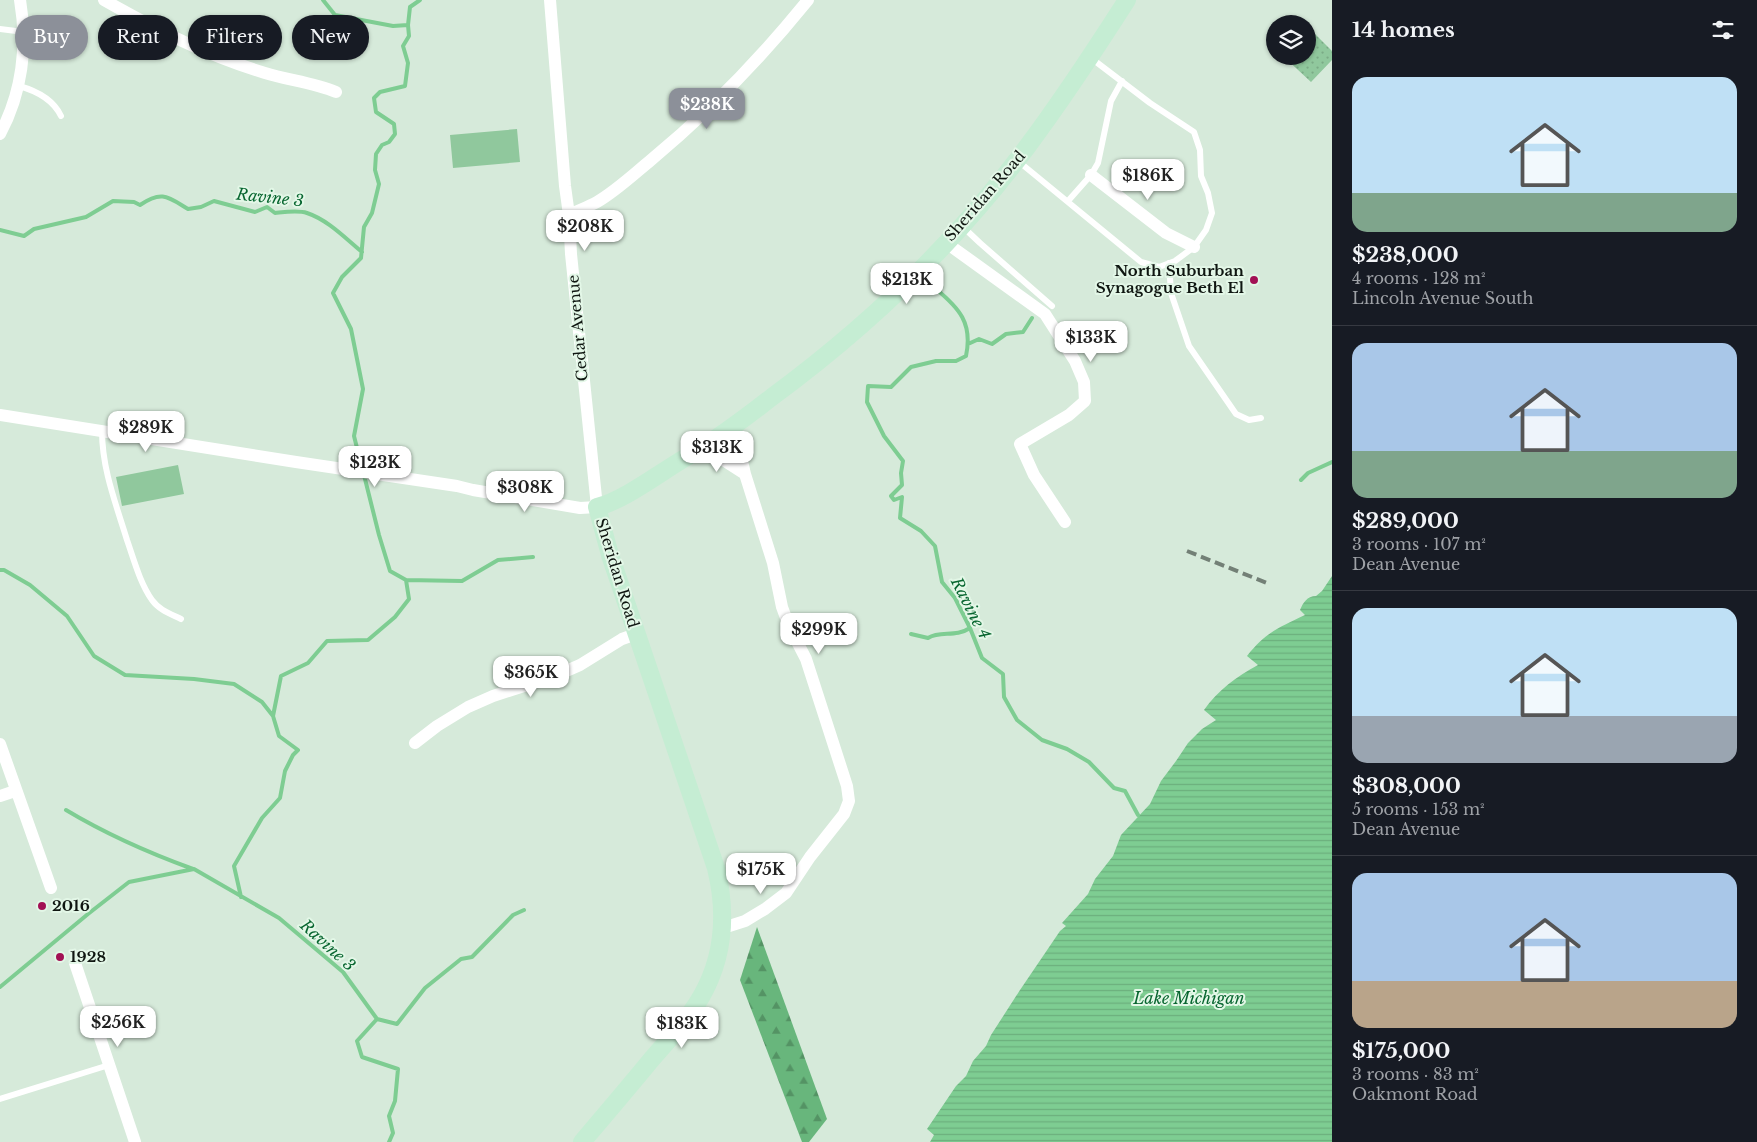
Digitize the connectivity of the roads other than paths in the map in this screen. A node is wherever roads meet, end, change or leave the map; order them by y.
1 (20, 0) edge
2 (104, 0) edge
3 (550, 0) edge
4 (808, 0) edge
5 (1127, 0) edge
6 (22, 15) edge
7 (0, 29) edge
8 (15, 31) edge
9 (1090, 57) junction
10 (22, 60) edge
11 (1122, 81) junction
12 (19, 86) junction
13 (336, 92) dead end
14 (61, 116) dead end
15 (0, 134) edge
16 (1017, 160) junction
17 (1091, 175) junction
18 (1068, 201) junction
19 (570, 215) junction
20 (961, 225) junction
21 (945, 242) junction
22 (1194, 247) junction
23 (1169, 263) junction
24 (1052, 306) dead end
25 (0, 415) edge
26 (1261, 418) dead end
27 (734, 426) junction
28 (102, 431) junction
29 (700, 449) junction
30 (745, 474) junction
31 (597, 507) junction
32 (1065, 522) dead end
33 (181, 619) dead end
34 (636, 634) junction
35 (415, 743) dead end
36 (0, 744) edge
37 (15, 791) junction
38 (0, 796) edge
39 (51, 888) dead end
40 (723, 928) junction
41 (75, 963) dead end
42 (110, 1065) junction
43 (0, 1099) edge
44 (135, 1142) edge
45 (582, 1142) edge

1 - 6 street
2 - 13 street
3 - 19 street, Cedar Avenue
4 - 19 street
5 - 9 street, Sheridan Road
7 - 8 lane
9 - 11 lane
9 - 16 street, Sheridan Road
10 - 12 street
11 - 17 lane
11 - 22 lane
12 - 14 lane
12 - 15 street
16 - 18 lane
16 - 20 street, Sheridan Road
17 - 18 lane
17 - 22 street
18 - 23 lane
19 - 31 street, Cedar Avenue
20 - 21 street, Sheridan Road
20 - 24 lane
21 - 27 street, Sheridan Road
21 - 32 street
22 - 23 lane
23 - 26 lane
25 - 28 street
27 - 29 street, Sheridan Road
27 - 30 street
28 - 31 street
28 - 33 lane
29 - 30 street
29 - 31 street, Sheridan Road
30 - 40 street
31 - 34 street, Sheridan Road
34 - 35 street
34 - 40 street, Sheridan Road
36 - 37 street
37 - 38 street
37 - 39 street
40 - 45 street, Sheridan Road
41 - 42 street
42 - 43 lane
42 - 44 street

